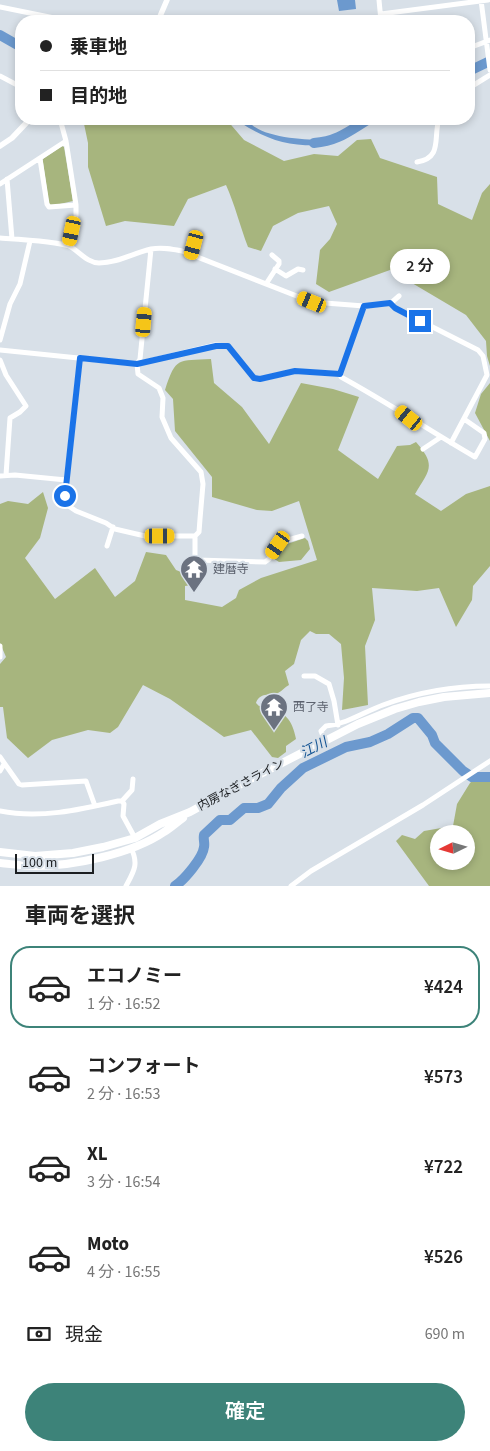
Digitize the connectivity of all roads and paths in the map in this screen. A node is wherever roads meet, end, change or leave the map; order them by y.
1 (167, 0) edge
2 (379, 0) edge
3 (481, 0) edge
4 (488, 0) edge
5 (0, 7) edge
6 (381, 14) joint
7 (39, 15) edge
8 (161, 15) edge
9 (488, 40) edge
10 (475, 45) edge
11 (490, 70) edge
12 (490, 75) edge
13 (0, 76) edge
14 (15, 84) edge
15 (475, 84) edge
16 (24, 125) edge
17 (62, 125) edge
18 (438, 125) edge
19 (66, 141) junction
20 (0, 146) edge
21 (40, 158) junction
22 (417, 162) dead end
23 (7, 180) junction
24 (0, 184) edge
25 (76, 205) junction
26 (0, 238) edge
27 (12, 239) junction
28 (30, 241) junction
29 (194, 245) dead end
30 (69, 246) junction
31 (151, 249) junction
32 (192, 255) junction
33 (272, 255) dead end
34 (276, 269) junction
35 (304, 270) dead end
36 (266, 284) junction
37 (398, 296) dead end
38 (390, 303) junction
39 (364, 306) junction
40 (0, 340) edge
41 (0, 350) edge
42 (80, 358) junction
43 (0, 360) edge
44 (137, 364) junction
45 (340, 374) junction
46 (464, 419) junction
47 (441, 437) junction
48 (451, 443) junction
49 (423, 449) dead end
50 (3, 476) edge
51 (66, 480) junction
52 (113, 527) junction
53 (194, 536) junction
54 (302, 536) dead end
55 (108, 546) dead end
56 (0, 646) edge
57 (0, 657) edge
58 (304, 676) dead end
59 (490, 686) edge
60 (490, 693) edge
61 (338, 725) junction
62 (325, 741) junction
63 (0, 757) edge
64 (490, 761) edge
65 (4, 764) junction
66 (0, 771) edge
67 (133, 779) dead end
68 (122, 801) junction
69 (95, 806) junction
70 (0, 811) edge
71 (190, 812) junction
72 (135, 838) junction
73 (131, 848) junction
74 (0, 852) edge
75 (0, 863) edge
76 (126, 886) edge
77 (291, 886) edge

1 - 8 street
2 - 6 street
3 - 4 street
3 - 6 street
3 - 9 street
5 - 7 street
9 - 10 street
9 - 11 street
12 - 15 street
13 - 14 street
16 - 20 street
17 - 19 street
18 - 22 street
19 - 21 street
19 - 25 street
21 - 23 street
21 - 25 street
23 - 24 street
23 - 27 street
25 - 30 street
26 - 27 street
27 - 28 street
28 - 30 street
28 - 40 street
29 - 32 street
30 - 31 street
31 - 32 street
31 - 44 street
32 - 36 street
33 - 34 street
34 - 35 street
34 - 36 street
36 - 39 street
37 - 38 street
38 - 39 street
38 - 46 street
39 - 45 street
41 - 42 street
42 - 44 street
42 - 51 street
43 - 50 street
44 - 45 street
44 - 53 street
45 - 47 street
46 - 48 street
46 - 48 street
47 - 48 street
47 - 49 street
50 - 51 street
51 - 52 street
52 - 53 street
52 - 55 street
53 - 54 street
56 - 57 street
58 - 61 street
59 - 61 street
60 - 62 highway, 内房なぎさライン
61 - 62 street
62 - 71 highway, 内房なぎさライン
63 - 65 street
64 - 77 street
65 - 66 street
65 - 69 street
67 - 68 street
68 - 69 street
68 - 72 street
69 - 70 street
71 - 72 highway, 内房なぎさライン
71 - 73 highway, 内房なぎさライン
72 - 74 highway, 内房なぎさライン
73 - 75 highway, 内房なぎさライン
73 - 76 street

